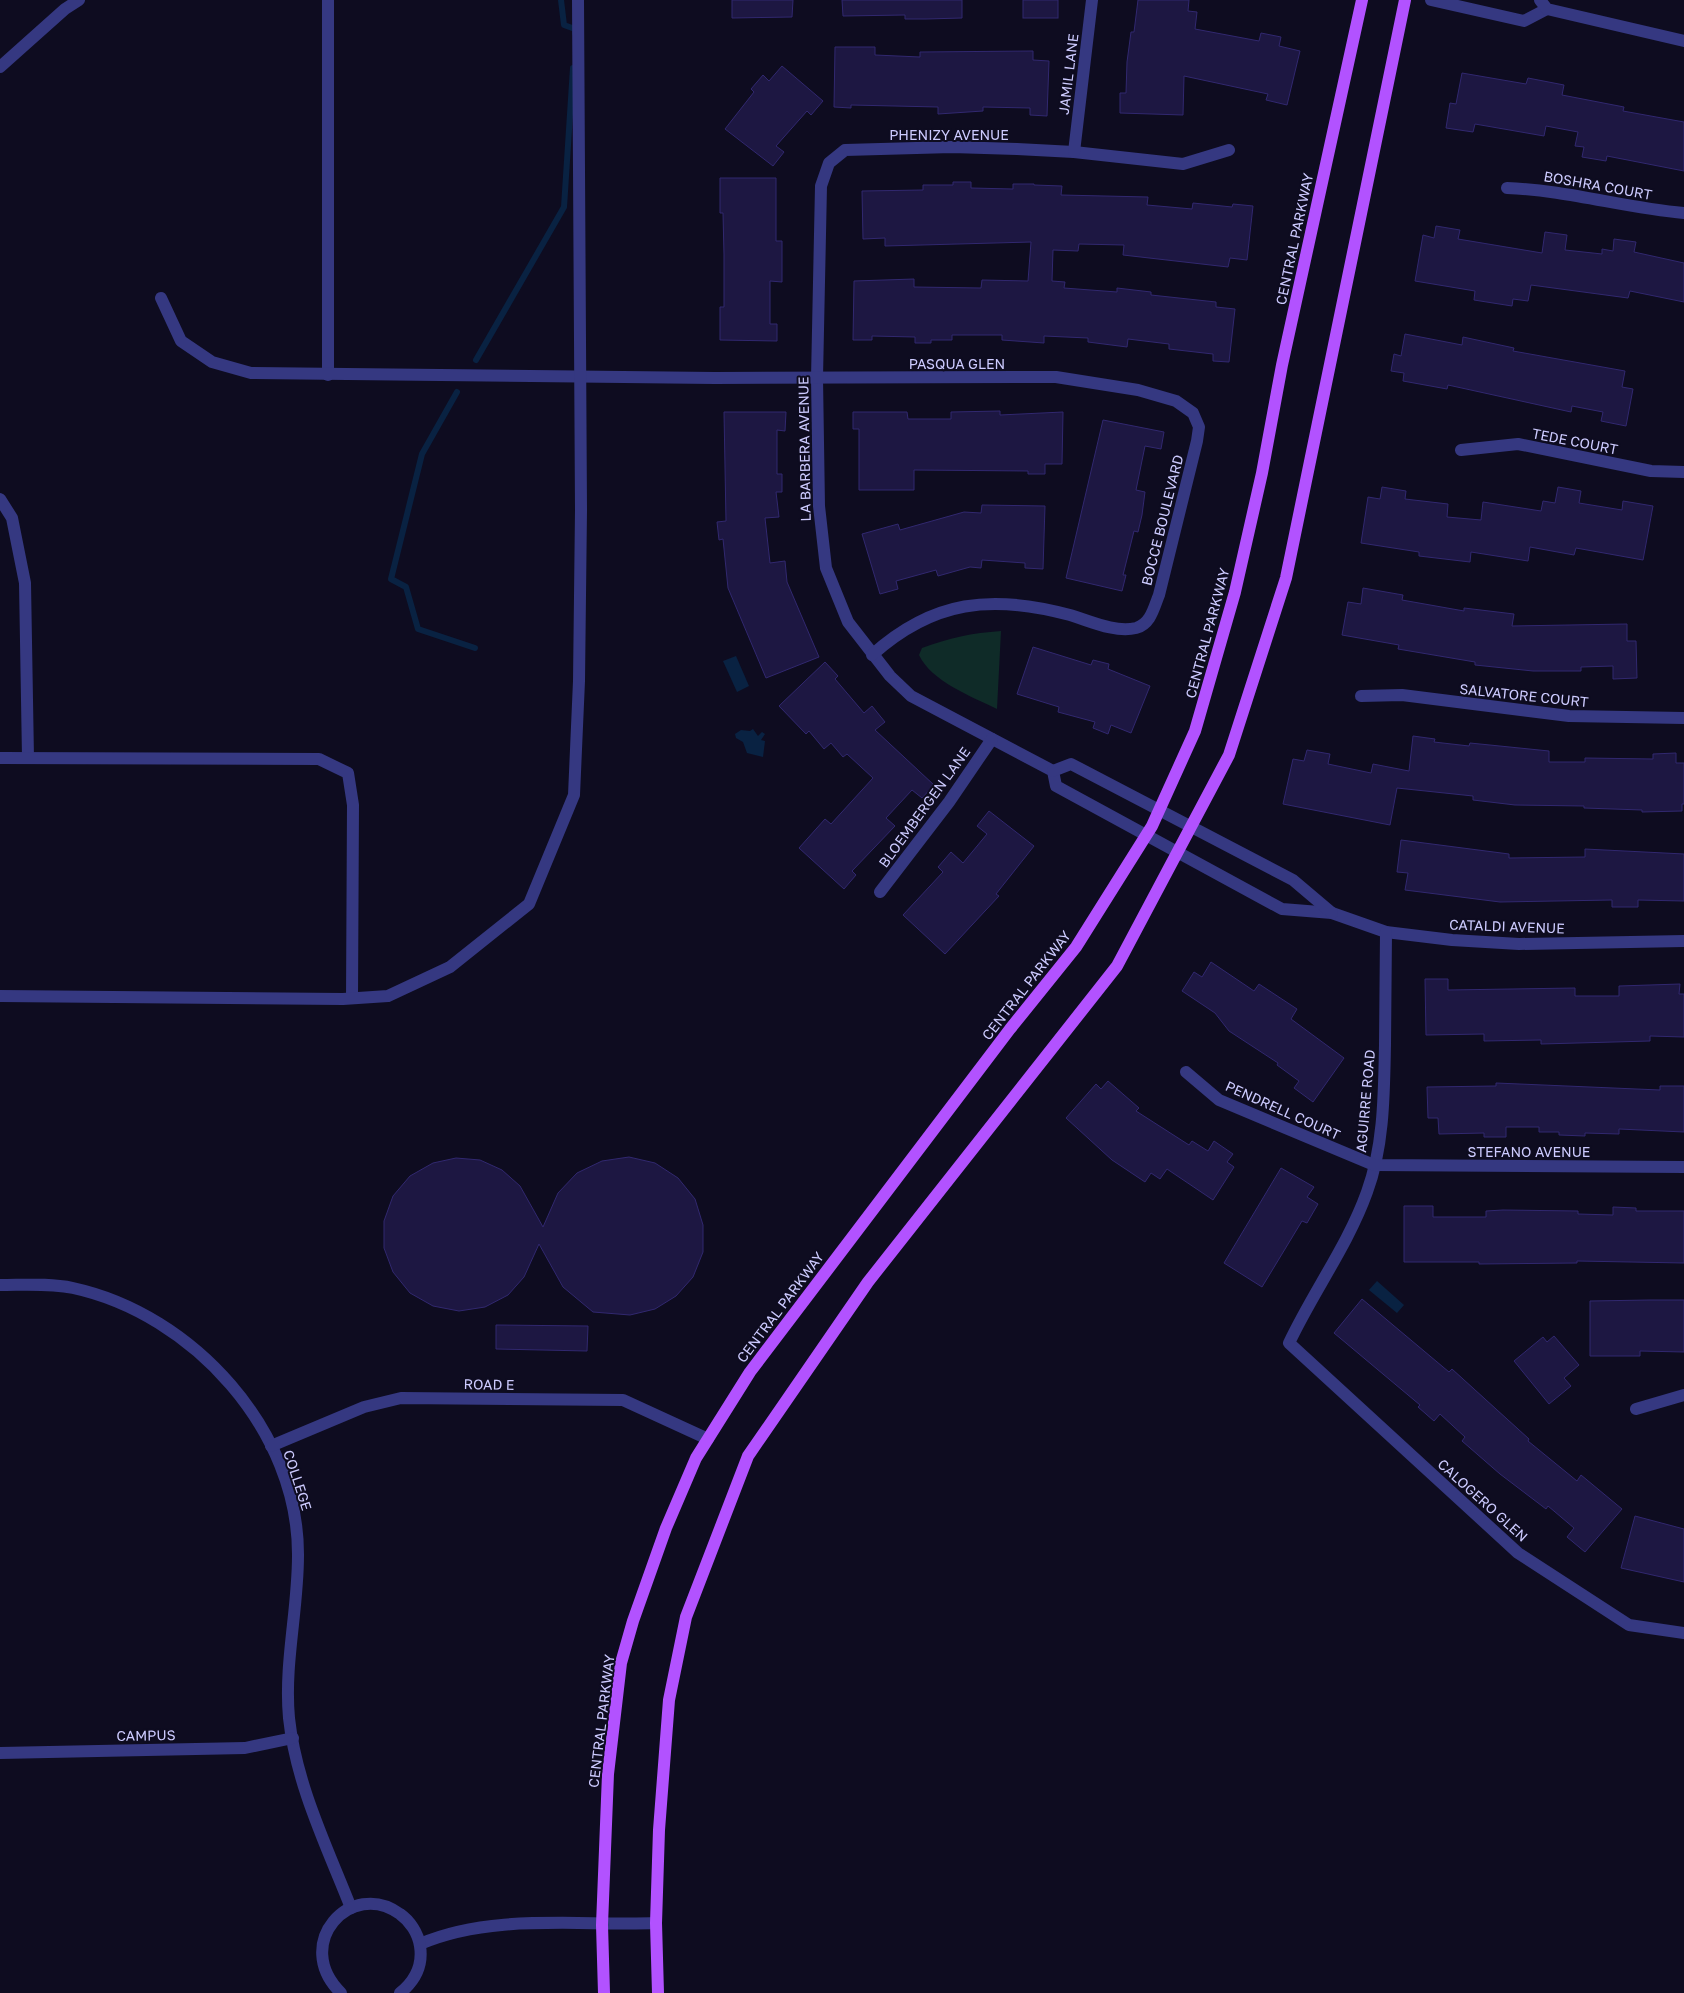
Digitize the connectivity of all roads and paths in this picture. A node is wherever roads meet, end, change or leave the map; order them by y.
1 (78, 0) edge
2 (328, 0) edge
3 (578, 0) edge
4 (1092, 0) edge
5 (1362, 0) edge
6 (1404, 0) edge
7 (1431, 0) edge
8 (1543, 5) edge
9 (1684, 41) edge
10 (0, 67) edge
11 (1229, 150) dead end
12 (1074, 152) junction
13 (829, 163) joint
14 (1508, 188) dead end
15 (1684, 213) edge
16 (161, 298) dead end
17 (328, 375) junction
18 (580, 377) junction
19 (818, 378) junction
20 (1193, 413) joint
21 (1461, 450) dead end
22 (1684, 472) edge
23 (0, 499) edge
24 (872, 655) junction
25 (1361, 696) dead end
26 (1684, 718) edge
27 (992, 738) junction
28 (0, 758) edge
29 (28, 758) junction
30 (1053, 771) junction
31 (1159, 809) junction
32 (1186, 824) junction
33 (1146, 836) junction
34 (1173, 849) junction
35 (880, 892) dead end
36 (1332, 913) junction
37 (1386, 932) junction
38 (1684, 941) edge
39 (0, 996) edge
40 (352, 998) junction
41 (1186, 1072) dead end
42 (1374, 1165) junction
43 (1684, 1167) edge
44 (0, 1285) edge
45 (1289, 1343) joint
46 (1684, 1395) edge
47 (1636, 1409) dead end
48 (708, 1439) junction
49 (271, 1446) junction
50 (1684, 1633) edge
51 (293, 1738) junction
52 (0, 1753) edge
53 (351, 1908) junction
54 (656, 1923) junction
55 (602, 1925) junction
56 (420, 1944) junction
57 (341, 1993) edge
58 (400, 1993) edge
59 (604, 1993) edge
60 (658, 1993) edge

1 - 10 street
2 - 17 street
3 - 18 street
4 - 12 street, JAMIL LANE
5 - 31 main road, CENTRAL PARKWAY
6 - 32 main road
7 - 8 street
8 - 9 street
11 - 12 street, PHENIZY AVENUE
12 - 13 street, PHENIZY AVENUE
13 - 19 street, LA BARBERA AVENUE
14 - 15 street, BOSHRA COURT
16 - 17 street, PASQUA GLEN
17 - 18 street, PASQUA GLEN
18 - 19 street, PASQUA GLEN
18 - 40 street
19 - 20 street, PASQUA GLEN
19 - 24 street, LA BARBERA AVENUE
20 - 24 street, BOCCE BOULEVARD
21 - 22 street, TEDE COURT
23 - 29 street
24 - 27 street, LA BARBERA AVENUE
25 - 26 street, SALVATORE COURT
27 - 30 street, LA BARBERA AVENUE
27 - 35 street, BLOEMBERGEN LANE
28 - 29 street
29 - 40 street
30 - 31 street
30 - 33 street
31 - 32 street
31 - 33 main road, CENTRAL PARKWAY
32 - 34 main road
32 - 36 street, CATALDI AVENUE
33 - 34 street
33 - 48 main road, CENTRAL PARKWAY
34 - 36 street, CATALDI AVENUE
34 - 54 main road
36 - 37 street, CATALDI AVENUE
37 - 38 street, CATALDI AVENUE
37 - 42 street, AGUIRRE ROAD
39 - 40 street
41 - 42 street, PENDRELL COURT
42 - 43 street, STEFANO AVENUE
42 - 45 street, AGUIRRE ROAD
44 - 49 street, COLLEGE
45 - 50 street, CALOGERO GLEN
46 - 47 street
48 - 49 street, ROAD E
48 - 55 main road, CENTRAL PARKWAY
49 - 51 street, COLLEGE
51 - 52 street, CAMPUS
51 - 53 street, COLLEGE
53 - 56 street
53 - 57 street
54 - 55 street
54 - 60 main road
55 - 56 street
55 - 59 main road, CENTRAL PARKWAY
56 - 58 street

